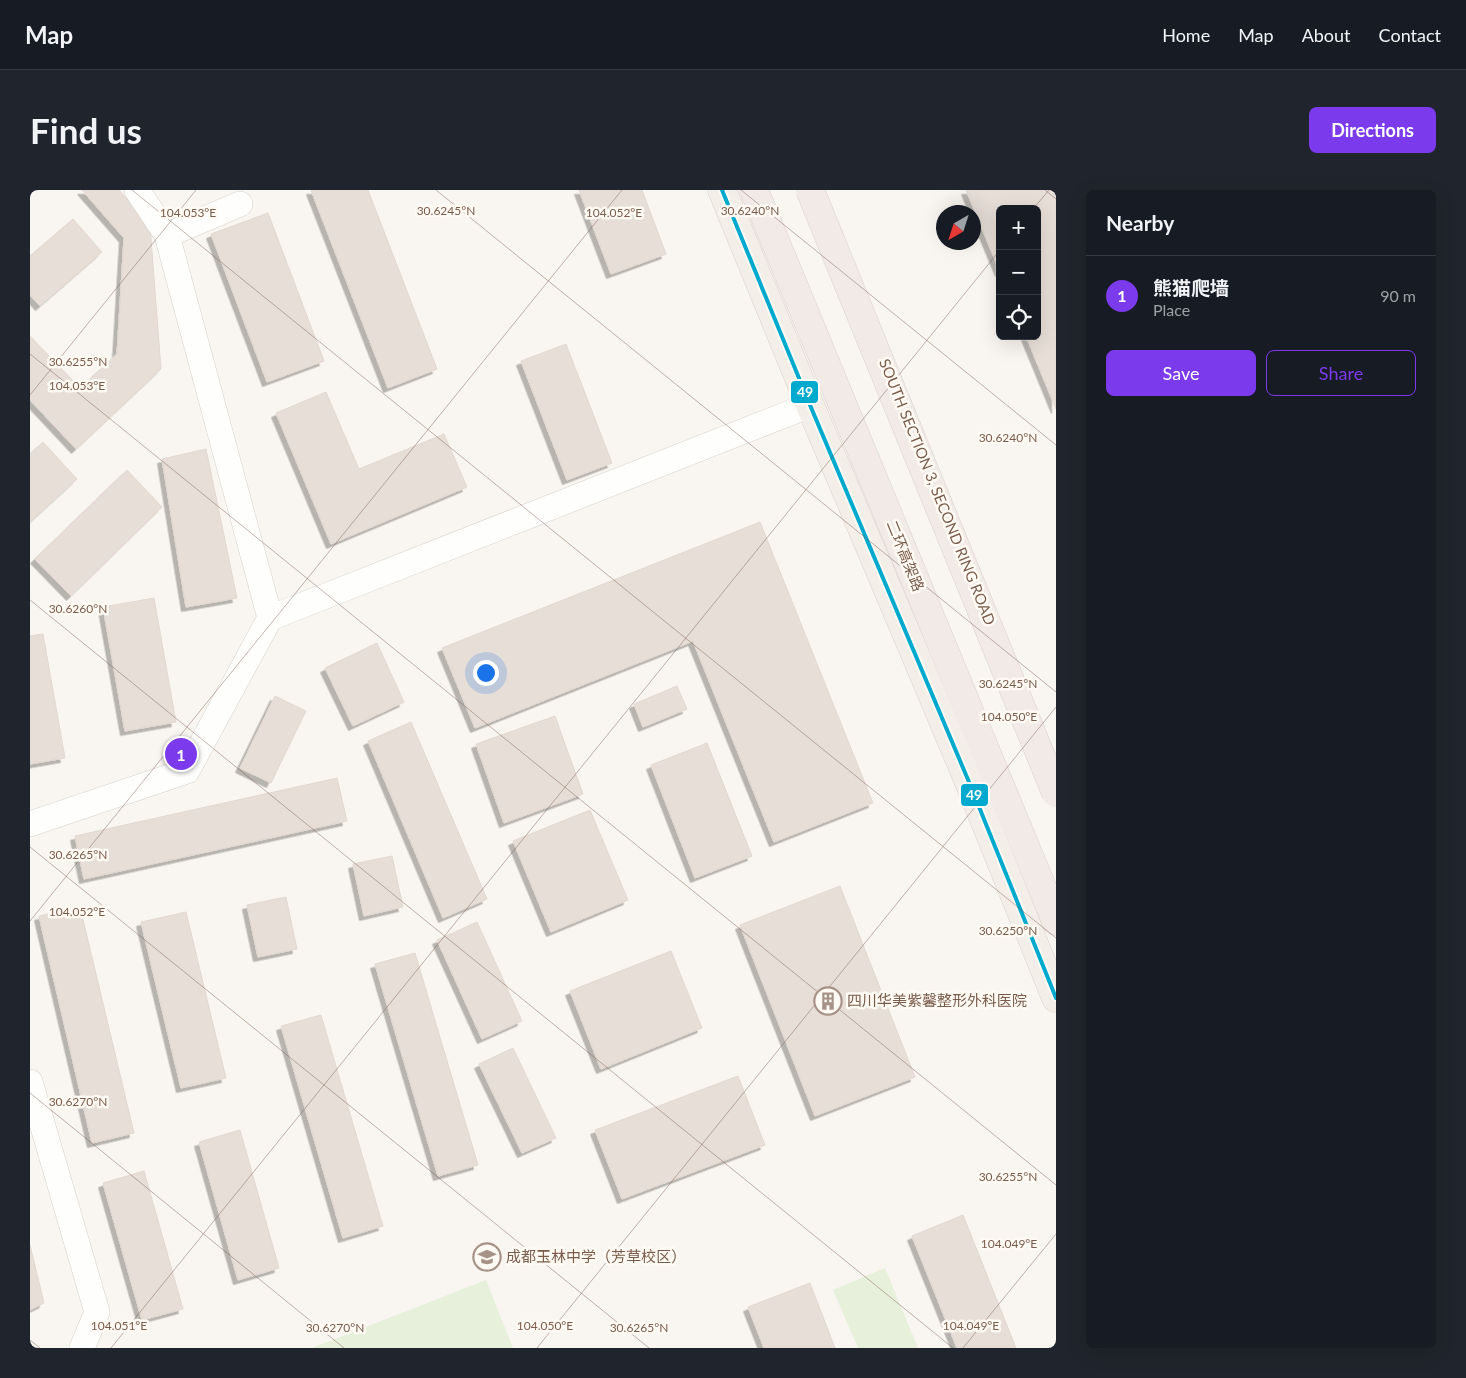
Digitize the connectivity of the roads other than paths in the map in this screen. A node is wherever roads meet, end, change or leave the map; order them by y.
1 (137, 190) edge
2 (722, 190) edge
3 (754, 190) edge
4 (810, 190) edge
5 (817, 190) edge
6 (240, 204) dead end
7 (167, 235) junction
8 (810, 405) junction
9 (270, 618) junction
10 (1056, 794) edge
11 (30, 824) edge
12 (1056, 921) edge
13 (1056, 998) edge
14 (30, 1082) edge
15 (82, 1348) edge

1 - 7 street
2 - 8 main road
3 - 12 highway, 二环高架路
4 - 10 highway, bridge
5 - 10 main road, SOUTH SECTION 3, SECOND RING ROAD
6 - 7 street
7 - 9 street
8 - 9 street
8 - 13 main road
9 - 11 street
14 - 15 street

